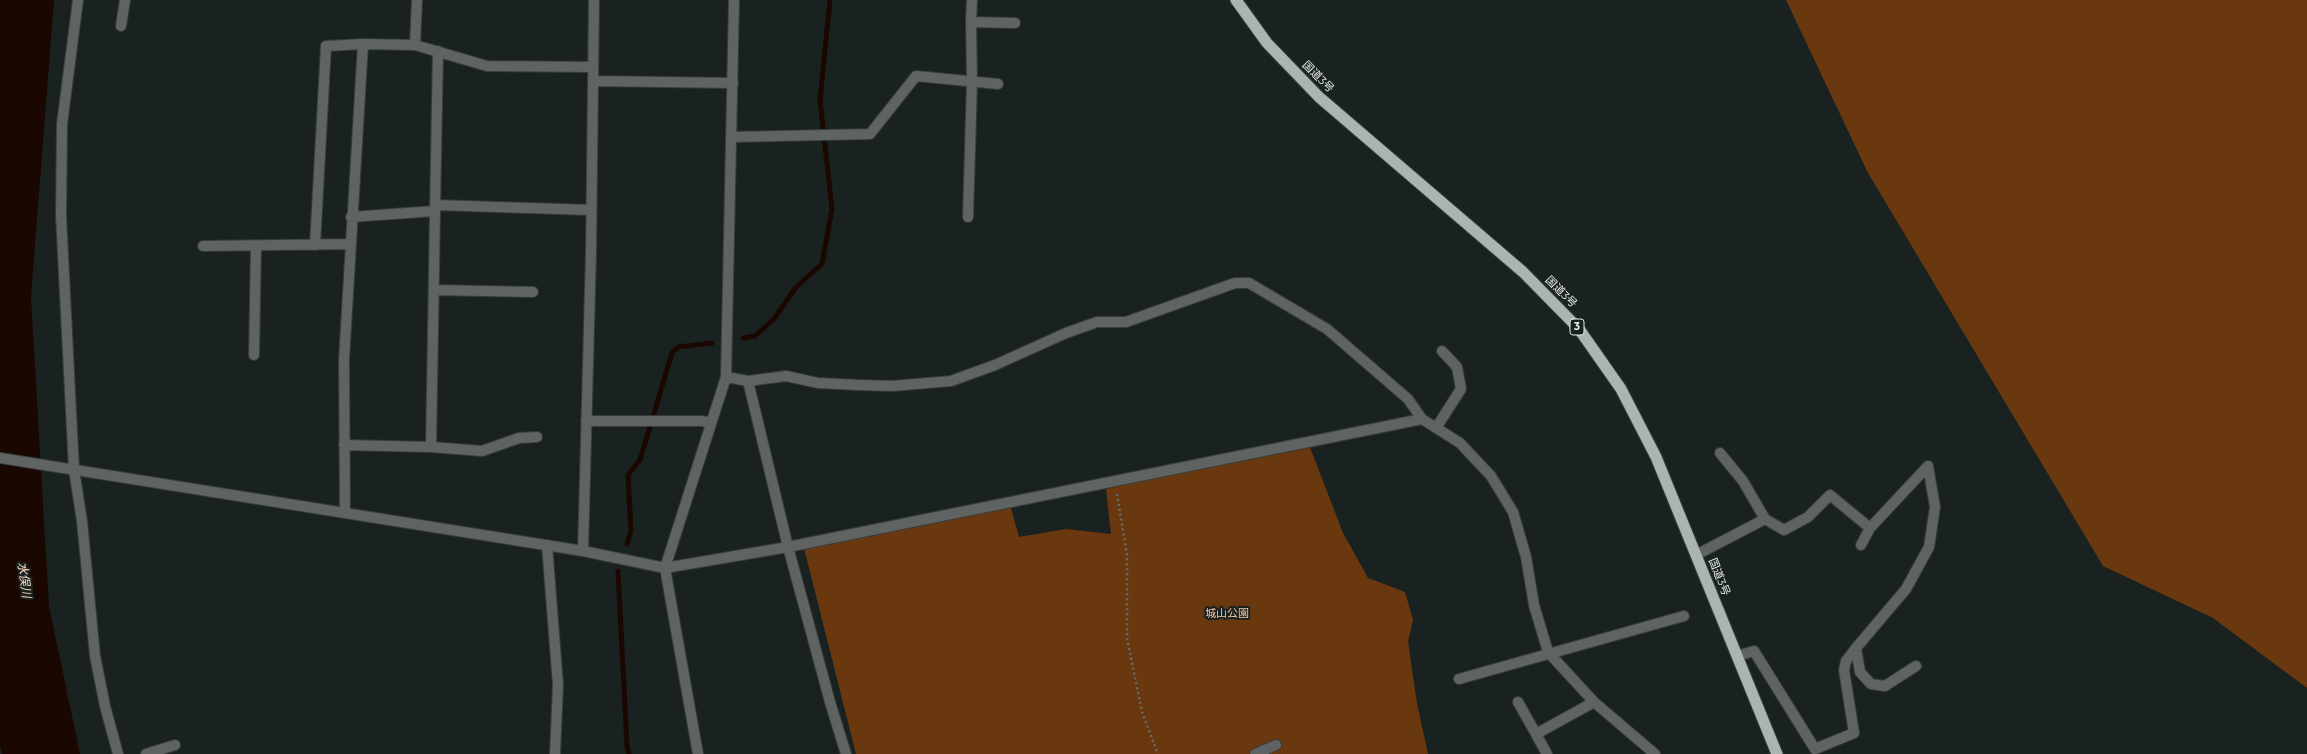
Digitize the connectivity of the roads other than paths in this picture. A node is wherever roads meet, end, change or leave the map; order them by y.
1 (78, 0) edge
2 (125, 0) edge
3 (417, 0) edge
4 (594, 0) edge
5 (734, 0) edge
6 (972, 0) edge
7 (1236, 0) edge
8 (971, 22) junction
9 (1015, 23) dead end
10 (121, 26) dead end
11 (363, 44) junction
12 (416, 45) junction
13 (438, 51) junction
14 (593, 68) junction
15 (593, 81) junction
16 (972, 81) junction
17 (734, 83) junction
18 (998, 84) dead end
19 (732, 137) junction
20 (435, 208) junction
21 (591, 210) junction
22 (351, 217) junction
23 (968, 217) dead end
24 (316, 244) junction
25 (350, 244) junction
26 (203, 246) dead end
27 (256, 246) junction
28 (434, 290) junction
29 (533, 292) dead end
30 (1442, 351) dead end
31 (254, 355) dead end
32 (726, 377) junction
33 (748, 380) junction
34 (1422, 419) junction
35 (586, 421) junction
36 (711, 423) junction
37 (1436, 428) junction
38 (537, 437) dead end
39 (344, 445) junction
40 (431, 447) junction
41 (1720, 453) dead end
42 (0, 458) edge
43 (70, 470) junction
44 (344, 513) junction
45 (1765, 519) junction
46 (1870, 528) junction
47 (547, 545) junction
48 (1861, 545) dead end
49 (788, 546) junction
50 (583, 550) junction
51 (1696, 555) junction
52 (665, 568) junction
53 (1684, 616) dead end
54 (1856, 648) junction
55 (1548, 652) junction
56 (1737, 656) junction
57 (1916, 666) dead end
58 (1459, 679) dead end
59 (1518, 702) dead end
60 (1594, 702) junction
61 (1536, 734) junction
62 (175, 745) dead end
63 (1276, 745) dead end
64 (118, 754) edge
65 (146, 754) edge
66 (555, 754) edge
67 (698, 754) edge
68 (846, 754) edge
69 (1255, 754) edge
70 (1547, 754) edge
71 (1655, 754) edge
72 (1777, 754) edge

1 - 43 street
2 - 10 street
3 - 12 street
4 - 14 street
5 - 17 street
6 - 8 street
7 - 51 highway, 国道3号 / 3
8 - 9 street
8 - 16 street
11 - 12 street
11 - 22 street
11 - 24 street
12 - 13 street
13 - 14 street
13 - 20 street
14 - 15 street
15 - 17 street
15 - 21 street
16 - 18 street
16 - 19 street
16 - 23 street
17 - 19 street
19 - 32 street
20 - 21 street
20 - 22 street
20 - 28 street
21 - 35 street
22 - 25 street
24 - 25 street
24 - 27 street
25 - 39 street
26 - 27 street
27 - 31 street
28 - 29 street
28 - 40 street
30 - 37 street
32 - 33 street
32 - 36 street
33 - 34 street
33 - 49 street
34 - 37 street
34 - 49 street
35 - 36 street
35 - 50 street
36 - 52 street
37 - 55 street
38 - 40 street
39 - 40 street
39 - 44 street
41 - 45 street
42 - 43 street
43 - 44 street
43 - 64 street
44 - 47 street
45 - 46 street
45 - 51 street
46 - 48 street
46 - 54 street
47 - 50 street
47 - 66 street
49 - 52 street
49 - 68 street
50 - 52 street
51 - 56 highway, 国道3号 / 3
52 - 67 street
53 - 55 street
54 - 56 street
54 - 57 street
55 - 58 street
55 - 60 street
56 - 72 highway, 国道3号 / 3
59 - 61 street
60 - 61 street
60 - 71 street
61 - 70 street
62 - 65 street
63 - 69 street

